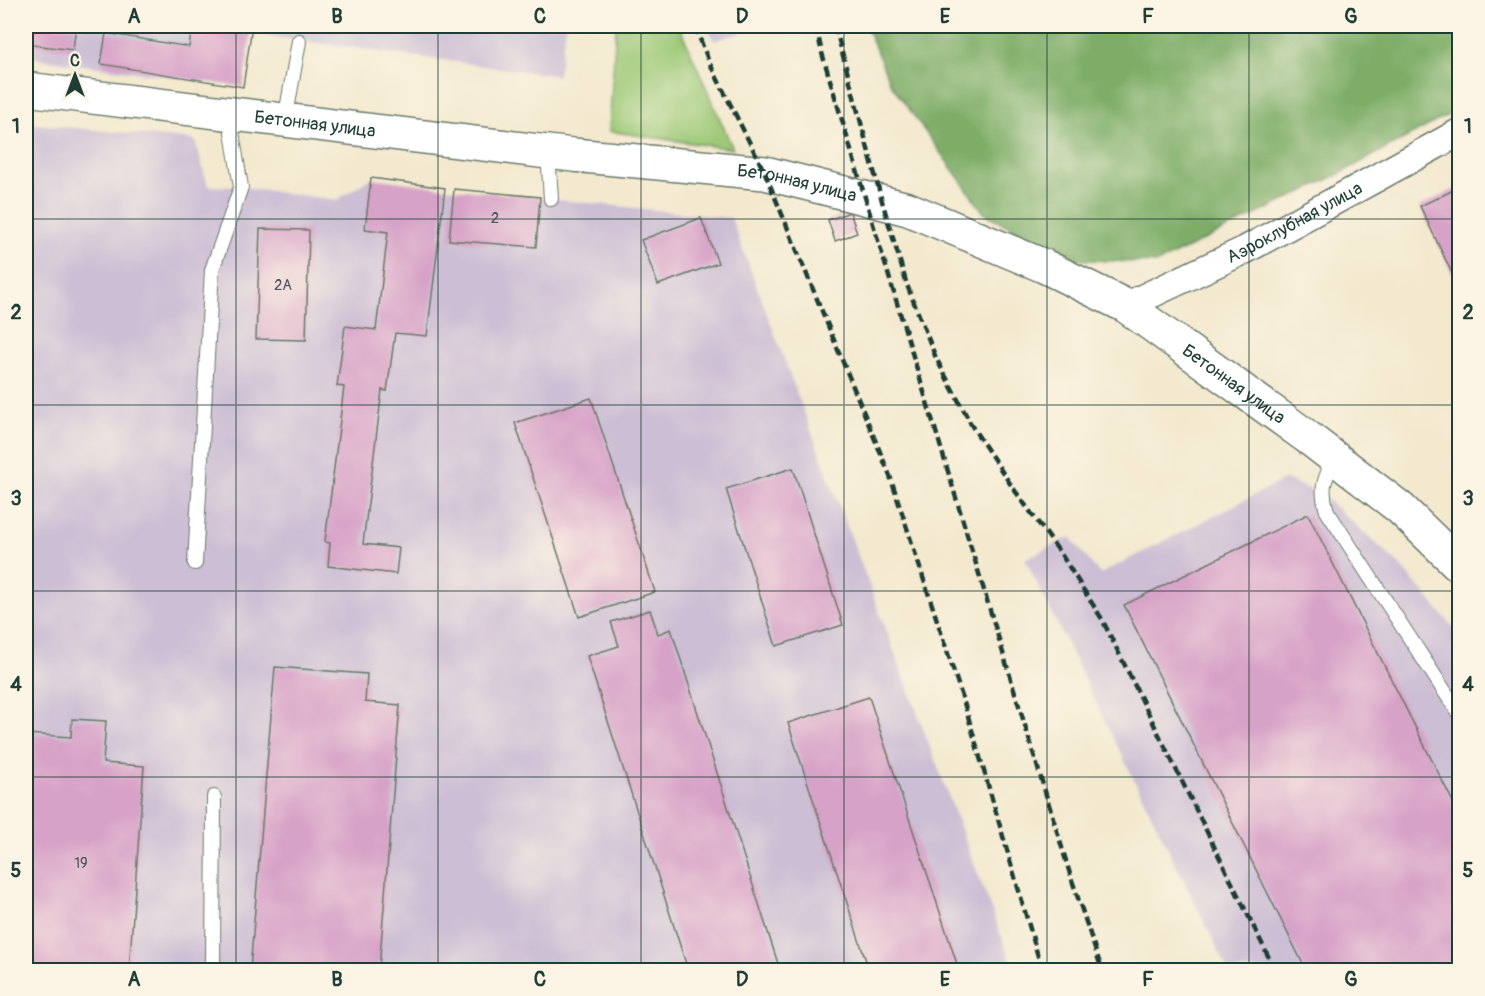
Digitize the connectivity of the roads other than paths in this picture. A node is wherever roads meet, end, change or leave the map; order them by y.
1 (299, 41) dead end
2 (26, 88) edge
3 (229, 114) junction
4 (285, 121) junction
5 (1460, 132) edge
6 (548, 152) junction
7 (551, 199) dead end
8 (1125, 306) junction
9 (1335, 458) junction
10 (195, 563) dead end
11 (1460, 566) edge
12 (1460, 715) edge
13 (214, 797) dead end
14 (213, 970) edge

1 - 4 lane
2 - 3 street, Бетонная улица
3 - 4 street, Бетонная улица
3 - 10 lane
4 - 6 street, Бетонная улица
5 - 8 street, Аэроклубная улица
6 - 7 lane
6 - 8 street, Бетонная улица
8 - 9 street, Бетонная улица
9 - 11 street, Бетонная улица
9 - 12 lane
13 - 14 lane

